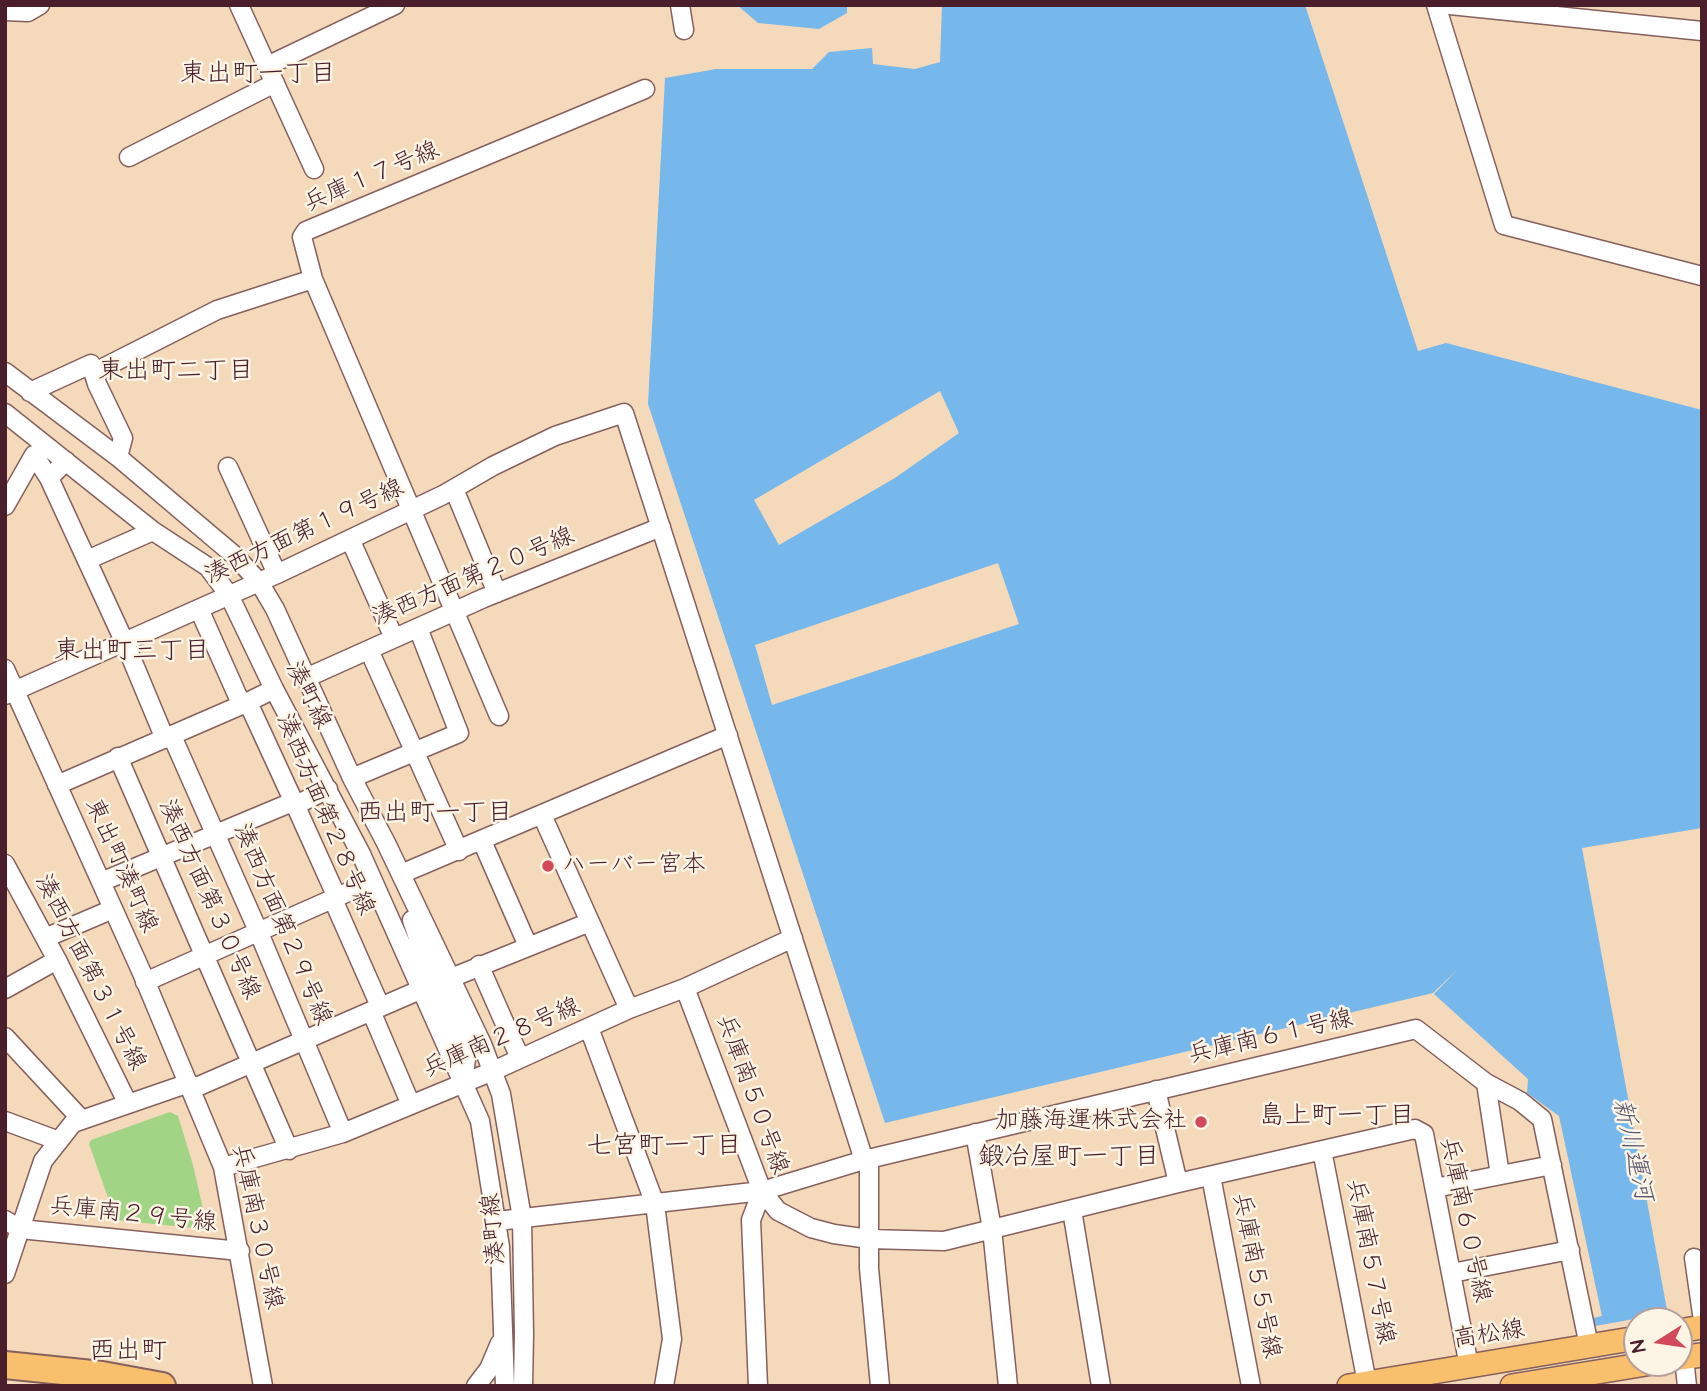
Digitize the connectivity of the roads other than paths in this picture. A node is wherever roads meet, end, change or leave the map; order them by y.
1 (40, 5) edge
2 (239, 5) edge
3 (395, 5) edge
4 (680, 5) edge
5 (1436, 5) edge
6 (1450, 5) edge
7 (1521, 9) edge
8 (5, 11) edge
9 (684, 30) dead end
10 (1702, 31) edge
11 (267, 66) junction
12 (275, 83) junction
13 (645, 89) dead end
14 (129, 157) dead end
15 (314, 169) dead end
16 (1702, 276) edge
17 (313, 279) junction
18 (5, 372) edge
19 (95, 372) junction
20 (30, 392) junction
21 (5, 413) edge
22 (118, 457) junction
23 (66, 461) junction
24 (228, 467) dead end
25 (49, 478) junction
26 (454, 489) junction
27 (5, 506) edge
28 (413, 510) junction
29 (661, 527) junction
30 (153, 531) junction
31 (350, 539) junction
32 (87, 560) junction
33 (277, 574) junction
34 (259, 582) junction
35 (497, 593) junction
36 (229, 595) junction
37 (199, 609) junction
38 (455, 611) junction
39 (418, 628) junction
40 (394, 638) junction
41 (125, 643) junction
42 (369, 650) junction
43 (5, 669) edge
44 (308, 677) junction
45 (274, 689) junction
46 (10, 692) edge
47 (246, 704) junction
48 (499, 716) dead end
49 (728, 734) junction
50 (168, 737) junction
51 (414, 751) junction
52 (118, 757) junction
53 (352, 778) junction
54 (57, 785) junction
55 (328, 789) junction
56 (294, 803) junction
57 (542, 815) junction
58 (216, 834) junction
59 (482, 841) junction
60 (459, 851) junction
61 (162, 856) junction
62 (5, 864) edge
63 (401, 874) junction
64 (373, 881) junction
65 (101, 882) junction
66 (335, 899) junction
67 (113, 909) junction
68 (412, 920) junction
69 (590, 922) junction
70 (259, 933) junction
71 (45, 938) junction
72 (793, 938) junction
73 (528, 946) junction
74 (206, 956) junction
75 (57, 960) junction
76 (479, 965) junction
77 (451, 978) junction
78 (145, 982) junction
79 (685, 988) junction
80 (5, 989) edge
81 (422, 989) junction
82 (376, 1008) junction
83 (629, 1009) junction
84 (589, 1028) junction
85 (5, 1037) edge
86 (303, 1040) junction
87 (520, 1058) junction
88 (253, 1063) junction
89 (493, 1071) junction
90 (463, 1083) junction
91 (1486, 1083) junction
92 (190, 1086) junction
93 (1156, 1090) junction
94 (128, 1104) junction
95 (411, 1105) junction
96 (82, 1120) junction
97 (5, 1121) edge
98 (343, 1133) junction
99 (975, 1133) junction
100 (59, 1141) junction
101 (289, 1150) junction
102 (1322, 1150) junction
103 (864, 1160) junction
104 (1552, 1165) junction
105 (223, 1167) junction
106 (1500, 1175) junction
107 (1210, 1176) junction
108 (1178, 1183) junction
109 (1435, 1188) junction
110 (762, 1191) junction
111 (655, 1204) junction
112 (1072, 1210) junction
113 (522, 1218) junction
114 (497, 1221) junction
115 (13, 1225) edge
116 (992, 1229) junction
117 (869, 1239) junction
118 (1570, 1250) junction
119 (240, 1251) junction
120 (1693, 1258) edge
121 (1452, 1273) junction
122 (5, 1274) edge
123 (1702, 1314) edge
124 (502, 1339) junction
125 (1623, 1341) edge
126 (1593, 1346) junction
127 (5, 1365) edge
128 (1469, 1366) junction
129 (1623, 1370) edge
130 (1590, 1377) edge
131 (1358, 1384) edge
132 (162, 1386) edge
133 (263, 1386) edge
134 (476, 1386) edge
135 (505, 1386) edge
136 (523, 1386) edge
137 (664, 1386) edge
138 (758, 1386) edge
139 (880, 1386) edge
140 (1008, 1386) edge
141 (1101, 1386) edge
142 (1251, 1386) edge
143 (1512, 1386) edge

1 - 8 street
2 - 11 street
3 - 11 street
4 - 9 street
5 - 16 street
6 - 7 street
7 - 10 street
11 - 12 street
12 - 14 street
12 - 15 street
13 - 17 street, 兵庫１７号線
17 - 19 street
17 - 28 street
18 - 20 street, 湊町線
19 - 20 street
19 - 22 street
20 - 22 street, 湊町線
21 - 23 street, 湊町線
22 - 34 street, 湊町線
23 - 25 street
23 - 30 street, 湊町線
24 - 33 street
25 - 27 street
25 - 32 street, 湊西方面第２９号線
26 - 28 street, 湊西方面第１９号線
26 - 29 street, 湊西方面第１９号線
26 - 35 street
28 - 31 street, 湊西方面第１９号線
28 - 38 street
29 - 35 street, 湊西方面第２０号線
29 - 49 street
30 - 32 street
30 - 36 street, 湊町線
31 - 33 street, 湊西方面第１９号線
31 - 40 street
32 - 41 street, 湊西方面第２９号線
33 - 34 street, 湊西方面第１９号線
34 - 36 street, 湊西方面第１９号線
34 - 44 street, 湊町線
34 - 68 street, 湊町線
35 - 38 street, 湊西方面第２０号線
36 - 37 street, 湊西方面第１９号線
36 - 45 street, 湊町線
37 - 41 street, 湊西方面第１９号線
37 - 47 street, 湊西方面第２８号線
38 - 39 street, 湊西方面第２０号線
38 - 48 street
39 - 40 street, 湊西方面第２０号線
39 - 51 street
40 - 42 street, 湊西方面第２０号線
41 - 46 street, 湊西方面第１９号線
41 - 50 street, 湊西方面第２９号線
42 - 44 street, 湊西方面第２０号線
42 - 51 street
43 - 46 street, 東出町湊町線
44 - 53 street, 湊町線
45 - 47 street
45 - 55 street, 湊町線
46 - 54 street, 東出町湊町線
47 - 50 street
47 - 56 street, 湊西方面第２８号線
49 - 57 street
49 - 72 street
50 - 52 street
50 - 58 street, 湊西方面第２９号線
51 - 53 street
51 - 60 street
52 - 54 street
52 - 61 street, 湊西方面第３０号線
53 - 63 street, 湊町線
54 - 65 street, 東出町湊町線
55 - 56 street
55 - 64 street, 湊町線
56 - 58 street
56 - 66 street, 湊西方面第２８号線
57 - 59 street
57 - 69 street
58 - 61 street
58 - 70 street, 湊西方面第２９号線
59 - 60 street
59 - 73 street
60 - 63 street
61 - 65 street
61 - 74 street, 湊西方面第３０号線
62 - 71 street, 湊西方面第３１号線
63 - 77 street, 湊町線
64 - 66 street
64 - 81 street, 湊町線
65 - 67 street, 東出町湊町線
66 - 70 street
66 - 82 street, 湊西方面第２８号線
67 - 71 street
67 - 78 street, 東出町湊町線
68 - 89 street, 湊町線
68 - 90 street, 湊町線
69 - 73 street
69 - 83 street
70 - 74 street
70 - 86 street, 湊西方面第２９号線
71 - 75 street, 湊西方面第３１号線
72 - 79 street, 兵庫南２８号線
72 - 103 street
73 - 76 street
74 - 78 street
74 - 88 street, 湊西方面第３０号線
75 - 80 street
75 - 94 street, 湊西方面第３１号線
76 - 77 street
76 - 87 street
77 - 89 street, 湊町線
78 - 92 street, 東出町湊町線
79 - 83 street, 兵庫南２８号線
79 - 110 street, 兵庫南５０号線
81 - 82 street
81 - 90 street, 湊町線
82 - 86 street
82 - 95 street, 湊西方面第２８号線
83 - 84 street, 兵庫南２８号線
84 - 87 street, 兵庫南２８号線
84 - 111 street
85 - 96 street
86 - 88 street
86 - 98 street, 湊西方面第２９号線
87 - 89 street, 兵庫南２８号線
88 - 92 street
88 - 101 street, 湊西方面第３０号線
89 - 90 street, 兵庫南２８号線
89 - 113 street, 湊町線
90 - 95 street, 兵庫南２８号線
90 - 114 street, 湊町線
91 - 93 street, 兵庫南６１号線
91 - 104 street, 兵庫南６１号線
91 - 106 street
92 - 94 street
92 - 105 street, 兵庫南３０号線
93 - 99 street, 兵庫南６１号線
93 - 108 street
94 - 96 street
95 - 98 street, 兵庫南２８号線
96 - 100 street
97 - 100 street
98 - 101 street, 兵庫南２８号線
99 - 103 street, 兵庫南６１号線
99 - 116 street
100 - 115 street
101 - 105 street, 兵庫南２８号線
102 - 107 street
102 - 109 street, 兵庫南６０号線
102 - 131 street, 兵庫南５７号線
103 - 110 street, 兵庫南６１号線
103 - 117 street
104 - 106 street
104 - 118 street, 兵庫南６１号線
105 - 119 street, 兵庫南３０号線
106 - 109 street
107 - 108 street
107 - 142 street, 兵庫南５５号線
108 - 112 street
109 - 121 street, 兵庫南６０号線
110 - 111 street, 兵庫南６１号線
110 - 117 street
110 - 138 street, 兵庫南５０号線
111 - 113 street, 兵庫南６１号線
111 - 137 street
112 - 116 street
112 - 141 street
113 - 114 street, 兵庫南６１号線
113 - 136 street, 湊町線
114 - 124 street, 湊町線
115 - 119 street, 兵庫南２９号線
115 - 122 street
116 - 117 street
116 - 140 street
117 - 139 street
118 - 121 street
118 - 126 street, 兵庫南６１号線
119 - 133 street, 兵庫南３０号線
120 - 123 street
121 - 128 street, 兵庫南６０号線
124 - 134 street
124 - 135 street, 湊町線
125 - 126 main road, 高松線
126 - 128 main road, 高松線
127 - 132 highway
128 - 131 main road, 高松線
129 - 130 main road
130 - 143 main road

